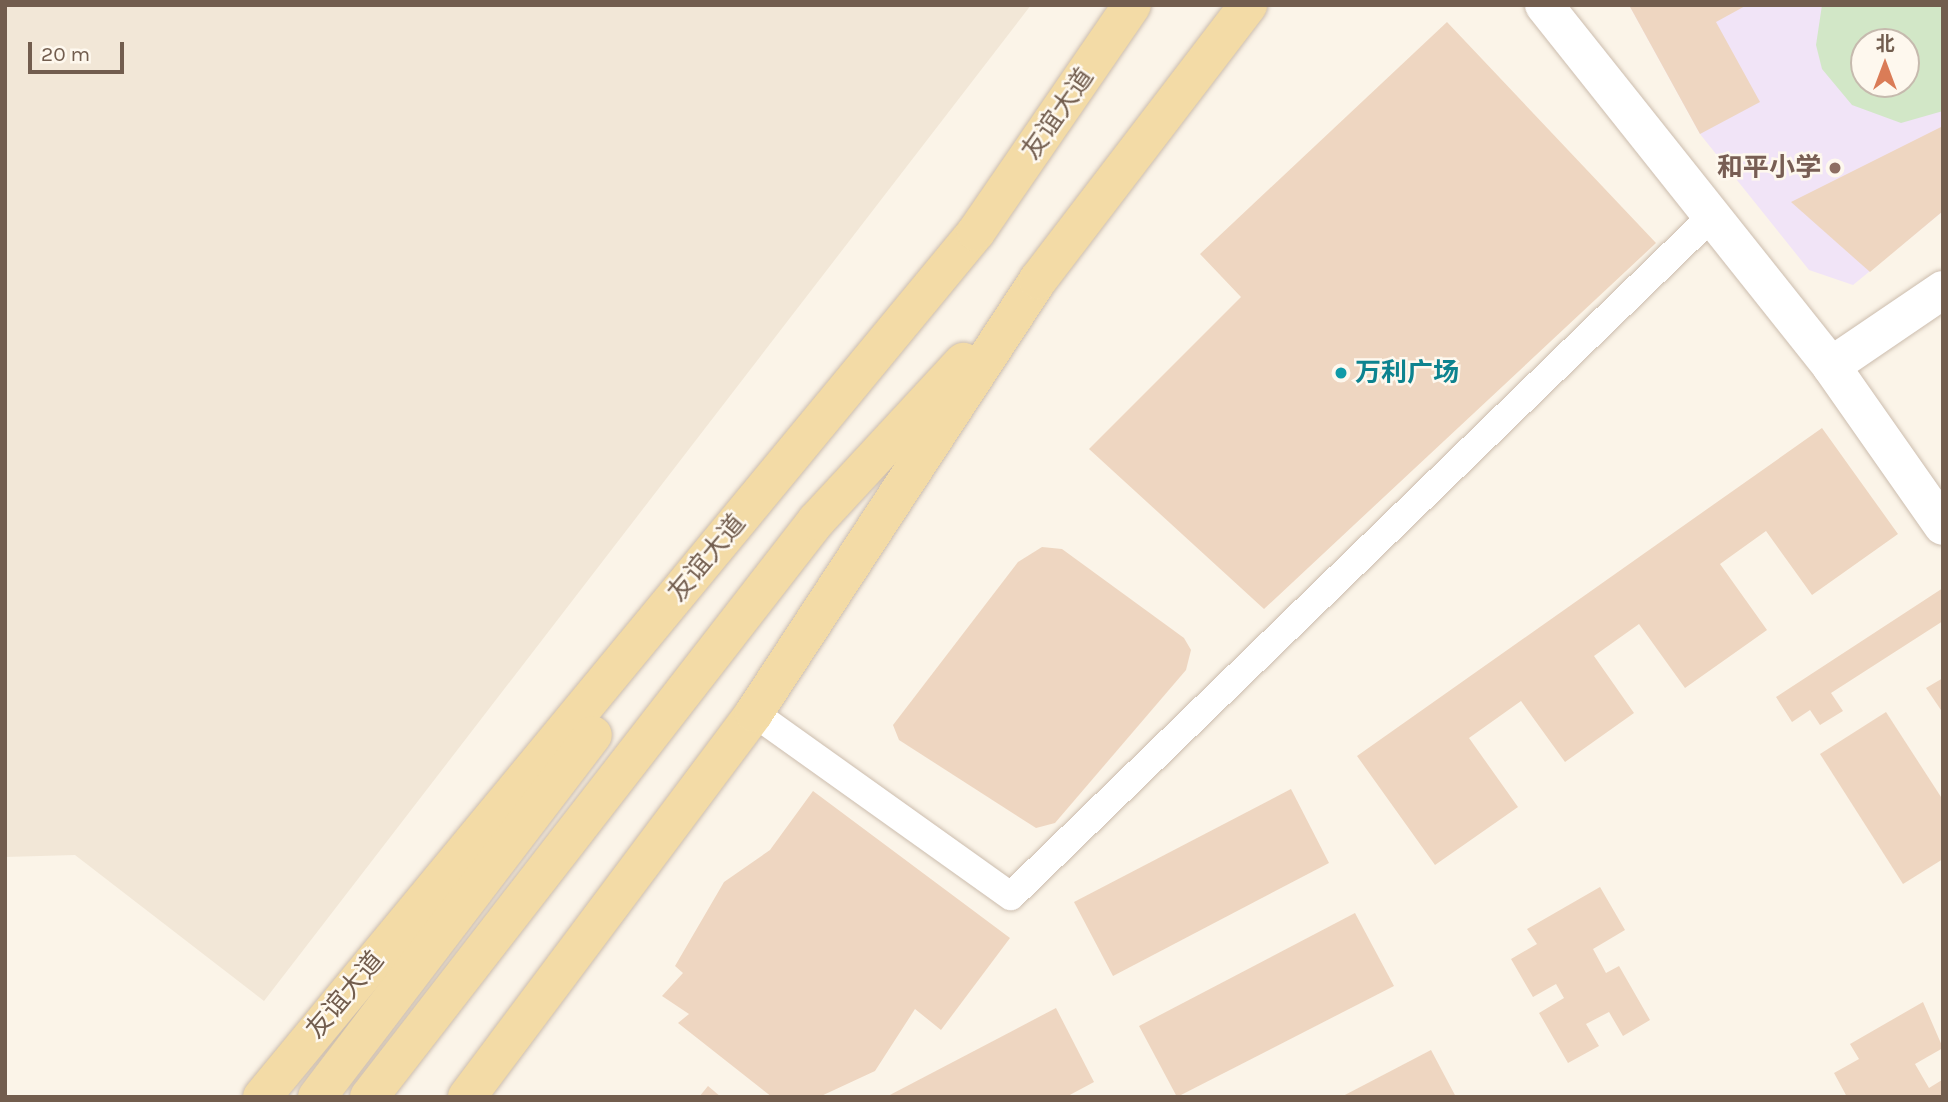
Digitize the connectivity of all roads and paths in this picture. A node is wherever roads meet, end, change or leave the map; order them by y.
1 (1132, 5) edge
2 (1248, 5) edge
3 (1544, 5) edge
4 (1711, 217) junction
5 (976, 232) junction
6 (1038, 280) junction
7 (1943, 290) edge
8 (1830, 366) junction
9 (1943, 526) edge
10 (754, 713) junction
11 (262, 1097) edge
12 (317, 1097) edge
13 (369, 1097) edge
14 (467, 1097) edge

1 - 5 main road, 友谊大道
2 - 6 main road
3 - 4 street
4 - 8 street
4 - 10 street
5 - 11 main road, 友谊大道
5 - 12 main road
6 - 10 main road
6 - 13 main road
7 - 8 street
8 - 9 street
10 - 14 main road

